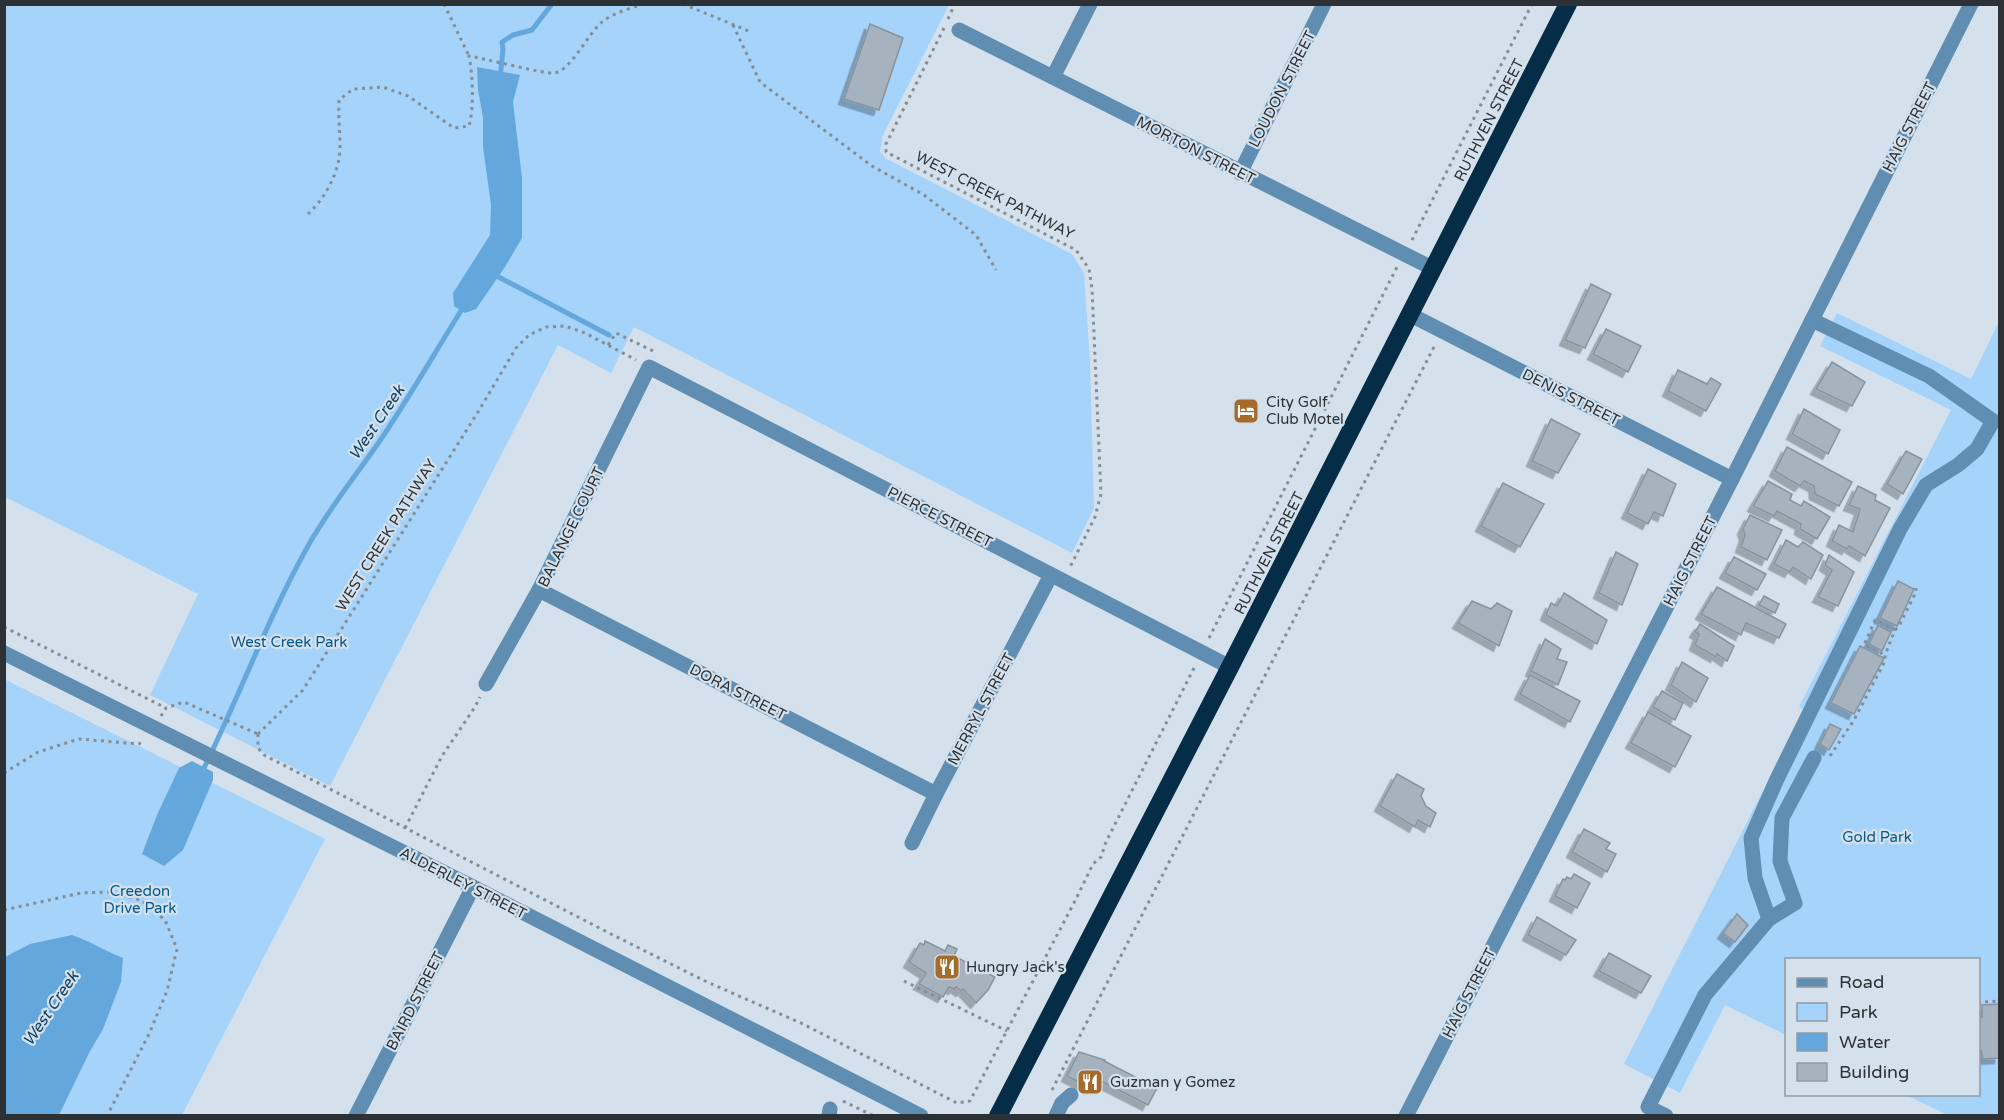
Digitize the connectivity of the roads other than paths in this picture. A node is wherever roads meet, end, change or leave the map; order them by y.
1 (1090, 4) edge
2 (1324, 4) edge
3 (1568, 4) edge
4 (1971, 4) edge
5 (959, 30) dead end
6 (1053, 77) junction
7 (1240, 173) junction
8 (1434, 269) junction
9 (1411, 315) junction
10 (1812, 320) junction
11 (649, 367) joint
12 (1732, 479) junction
13 (1051, 575) junction
14 (539, 591) junction
15 (4, 653) edge
16 (1230, 667) junction
17 (486, 684) road end
18 (1814, 758) road end
19 (936, 794) junction
20 (912, 843) dead end
21 (473, 887) junction
22 (1769, 919) junction
23 (1071, 1095) dead end
24 (362, 1114) edge
25 (921, 1116) edge
26 (998, 1116) edge
27 (1056, 1116) edge
28 (1406, 1116) edge
29 (1666, 1116) edge

1 - 6 street
2 - 7 street, LOUDON STREET
3 - 8 highway, RUTHVEN STREET
4 - 10 street, HAIG STREET
5 - 6 street, MORTON STREET
6 - 7 street, MORTON STREET
7 - 8 street, MORTON STREET
8 - 9 highway, RUTHVEN STREET
9 - 12 street, DENIS STREET
9 - 16 highway, RUTHVEN STREET
10 - 12 street, HAIG STREET
10 - 22 street
11 - 13 street, PIERCE STREET
11 - 14 street, BALANGE COURT
12 - 28 street, HAIG STREET
13 - 16 street, PIERCE STREET
13 - 19 street, MERRYL STREET
14 - 17 street, BALANGE COURT
14 - 19 street, DORA STREET
15 - 21 street, ALDERLEY STREET
16 - 26 highway, RUTHVEN STREET
18 - 22 street
19 - 20 street, MERRYL STREET
21 - 24 street, BAIRD STREET
21 - 25 street, ALDERLEY STREET
22 - 29 street
23 - 27 street

